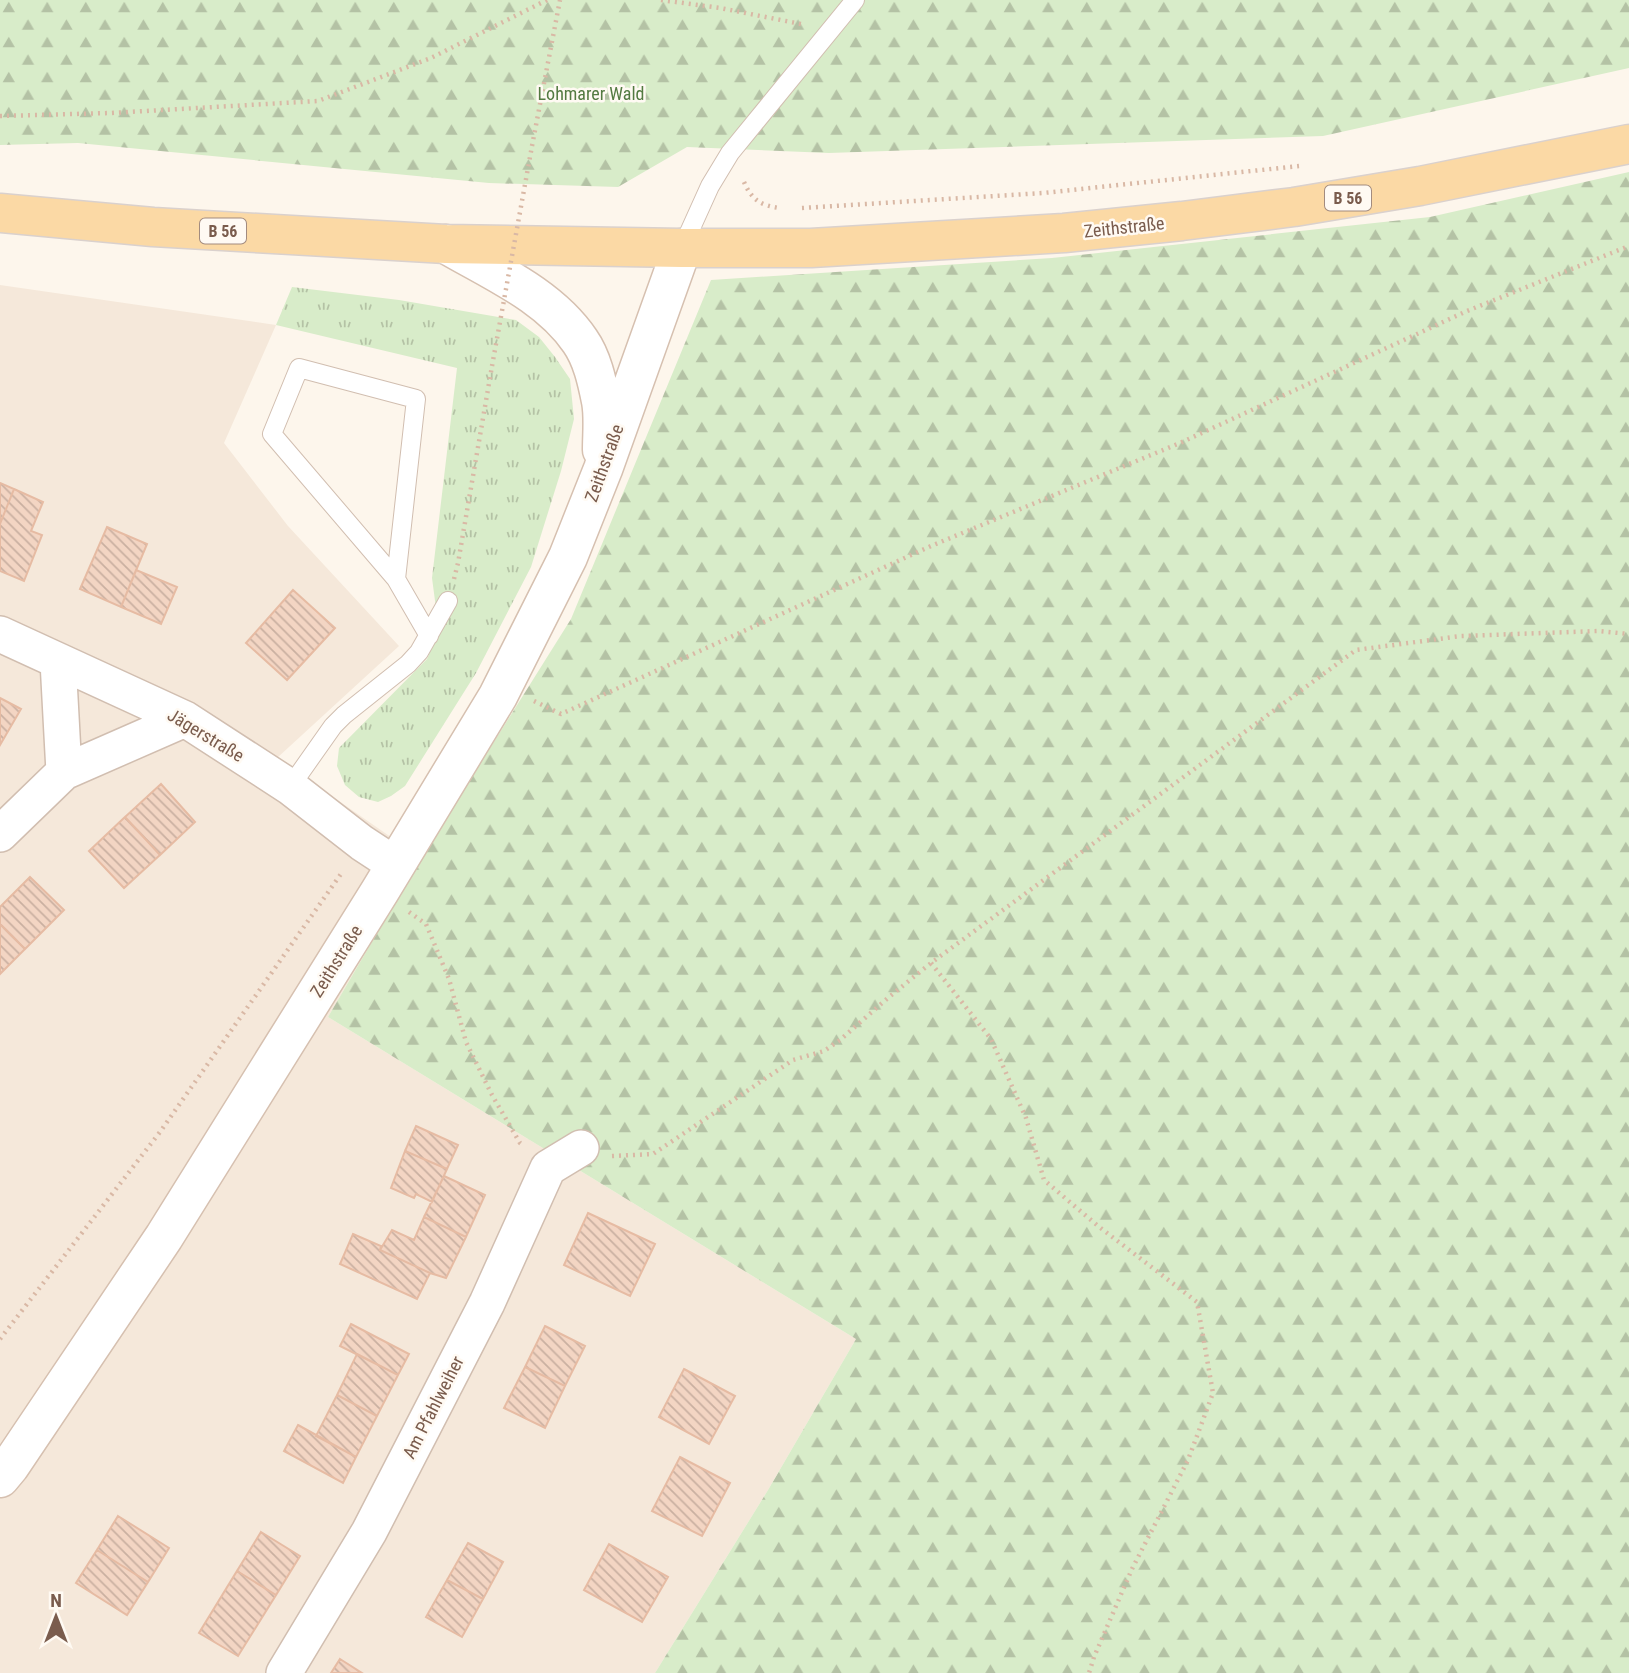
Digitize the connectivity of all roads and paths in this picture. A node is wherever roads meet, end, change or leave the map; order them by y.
1 (547, 0) edge
2 (560, 0) edge
3 (661, 0) edge
4 (854, 1) edge
5 (829, 30) junction
6 (0, 116) edge
7 (1629, 144) edge
8 (730, 153) junction
9 (1301, 166) dead end
10 (786, 208) dead end
11 (796, 208) dead end
12 (0, 213) edge
13 (446, 244) junction
14 (1629, 246) edge
15 (682, 248) junction
16 (603, 469) junction
17 (396, 579) junction
18 (448, 601) joint
19 (0, 634) edge
20 (1629, 634) edge
21 (429, 636) junction
22 (58, 661) junction
23 (503, 686) junction
24 (185, 719) junction
25 (64, 772) junction
26 (290, 787) junction
27 (0, 834) edge
28 (387, 878) junction
29 (930, 962) junction
30 (581, 1148) joint
31 (548, 1168) junction
32 (0, 1339) edge
33 (0, 1478) edge
34 (284, 1673) edge
35 (1089, 1673) edge

1 - 6 path
2 - 18 path, bridge
3 - 5 path
4 - 5 lane
5 - 8 lane
7 - 15 main road, Zeithstraße / B 56
8 - 10 path
8 - 15 lane
9 - 11 path
12 - 13 main road, B 56
13 - 15 main road, B 56
13 - 16 street
14 - 23 path
15 - 16 street, Zeithstraße
16 - 23 street, Zeithstraße
17 - 17 lane
17 - 21 lane
18 - 21 lane
19 - 22 street, Jägerstraße
20 - 29 path
21 - 26 lane
22 - 24 street, Jägerstraße
22 - 25 street
23 - 28 street, Zeithstraße
24 - 25 street
24 - 26 street, Jägerstraße
25 - 27 street
26 - 28 street, Jägerstraße
28 - 31 path
28 - 32 path
28 - 33 street, Zeithstraße
29 - 30 path
29 - 35 path
30 - 31 street
31 - 34 street, Am Pfahlweiher

